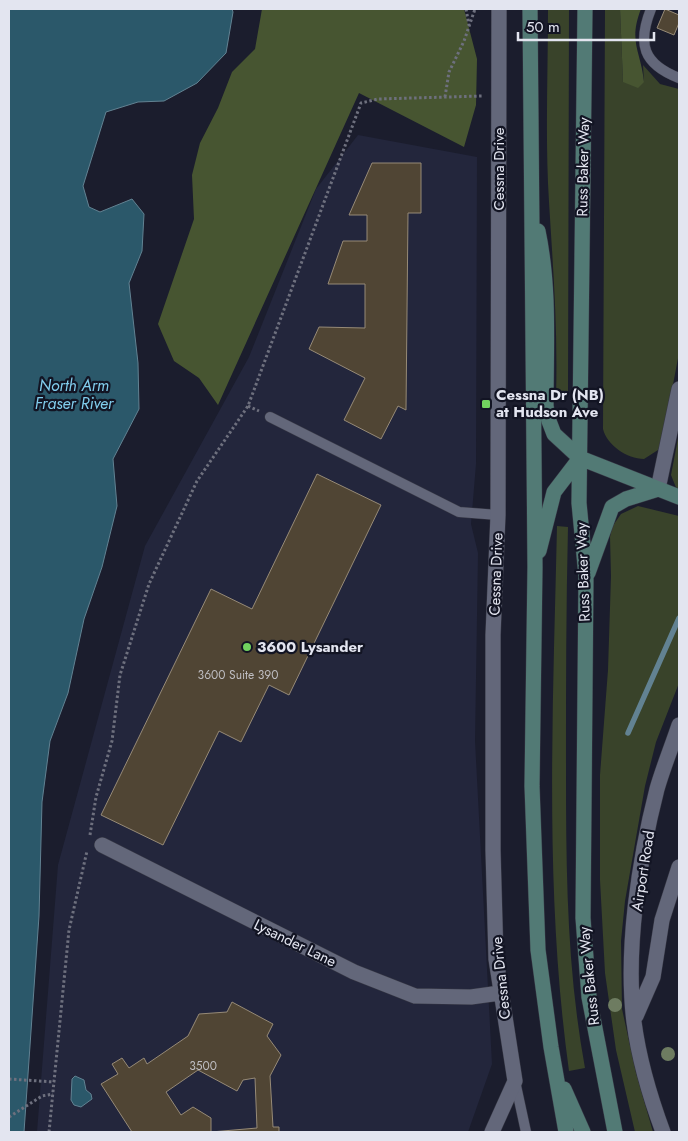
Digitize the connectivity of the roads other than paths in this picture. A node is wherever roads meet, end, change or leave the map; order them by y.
1 (499, 9) edge
2 (530, 9) edge
3 (585, 9) edge
4 (651, 9) edge
5 (679, 78) edge
6 (532, 202) junction
7 (679, 389) edge
8 (270, 417) dead end
9 (580, 458) junction
10 (658, 489) junction
11 (679, 497) edge
12 (498, 515) junction
13 (535, 567) junction
14 (586, 576) junction
15 (679, 725) edge
16 (93, 845) road end
17 (679, 867) edge
18 (500, 993) junction
19 (634, 1022) junction
20 (556, 1072) junction
21 (515, 1081) junction
22 (492, 1132) edge
23 (526, 1132) edge
24 (566, 1132) edge
25 (583, 1132) edge
26 (615, 1132) edge
27 (663, 1132) edge

1 - 12 street, Cessna Drive
2 - 6 main road
3 - 9 main road, Russ Baker Way
4 - 5 lane
6 - 9 main road
6 - 13 main road
7 - 10 street
8 - 12 lane
9 - 10 main road
9 - 13 main road
9 - 14 main road, Russ Baker Way
10 - 11 main road
10 - 14 main road
12 - 18 street, Cessna Drive
13 - 20 main road
14 - 26 main road, Russ Baker Way
15 - 19 street, Airport Road
16 - 18 street, Lysander Lane
17 - 19 street
18 - 21 street, Cessna Drive
19 - 27 street, Airport Road
20 - 24 main road
20 - 25 main road
21 - 22 street
21 - 23 lane

